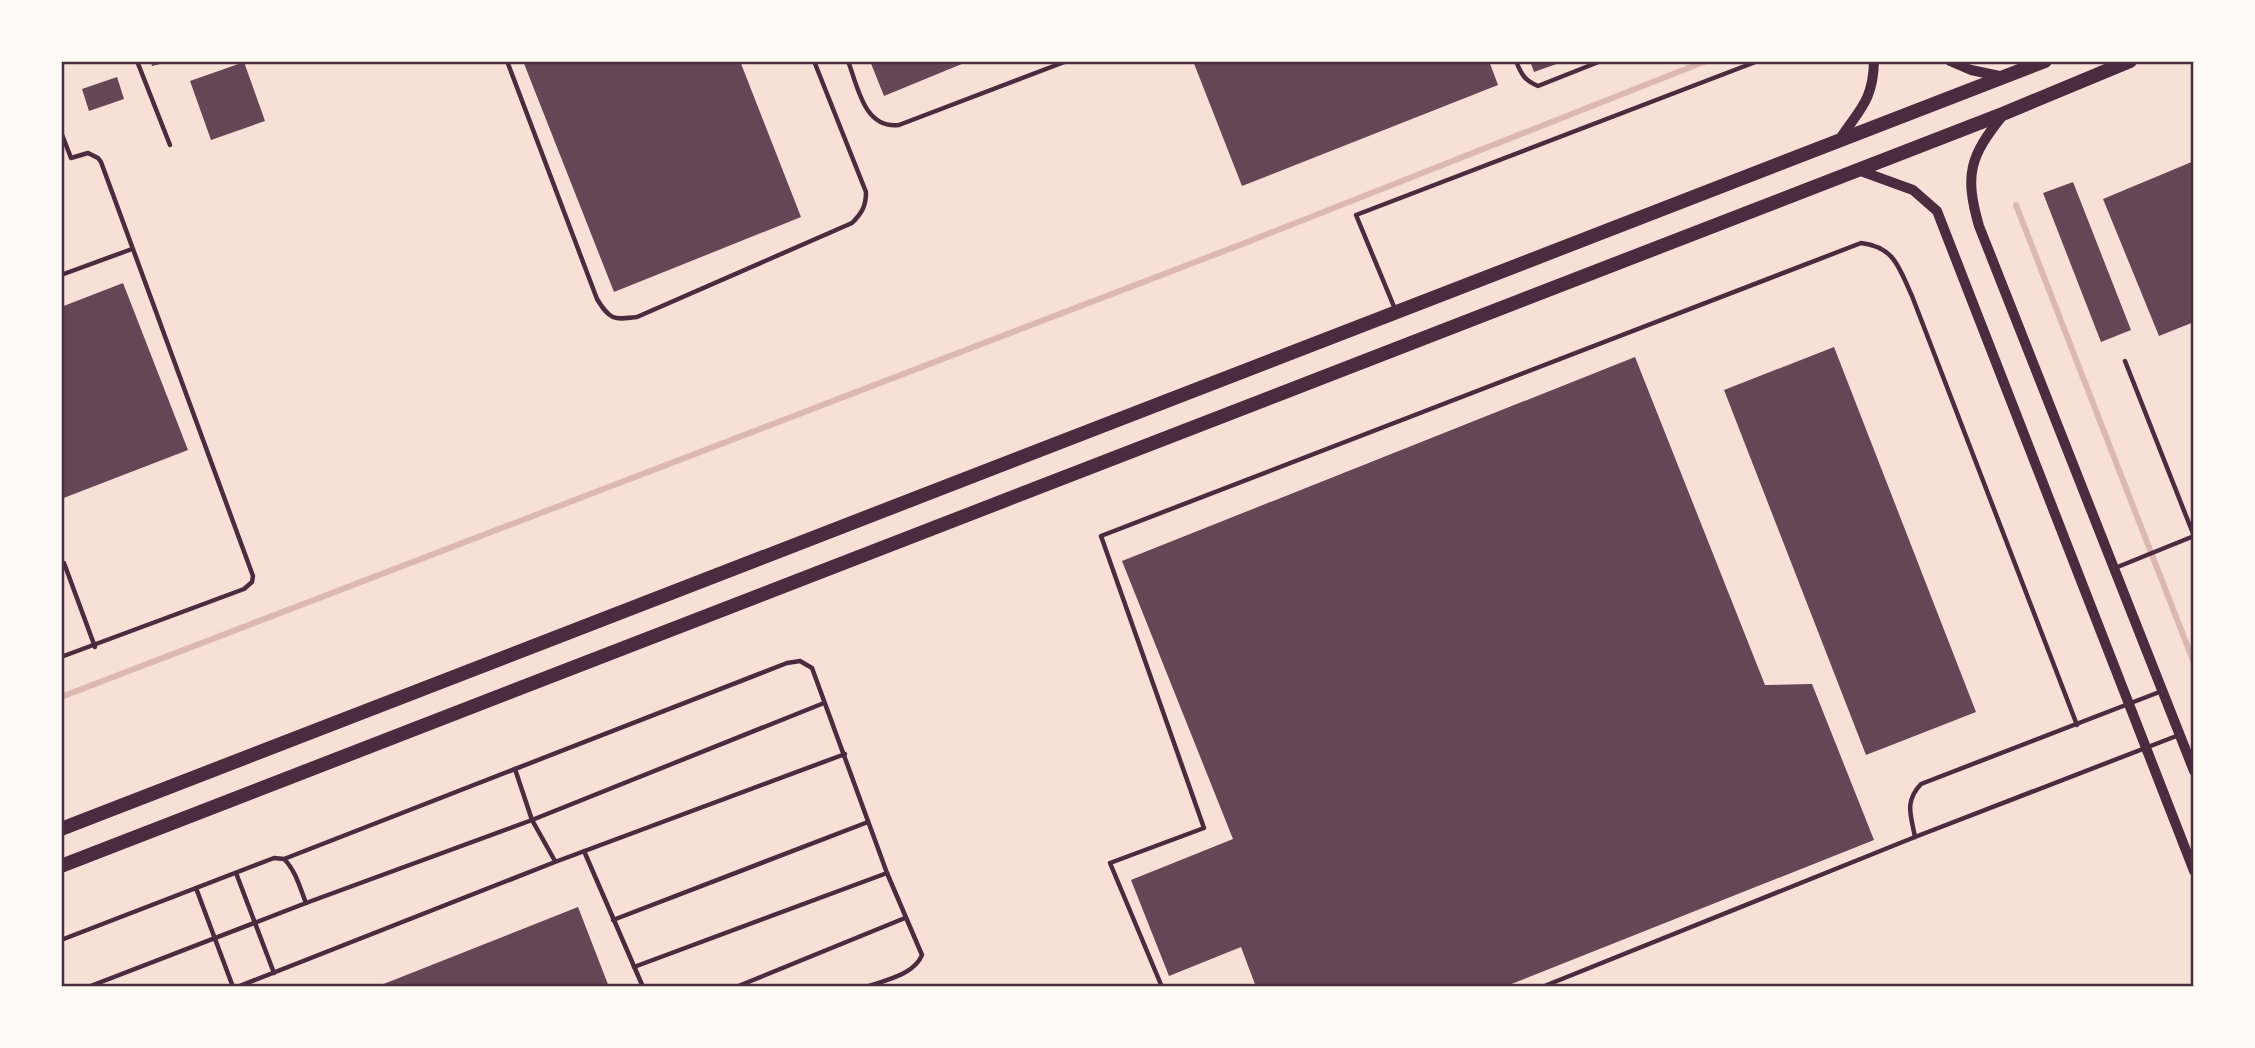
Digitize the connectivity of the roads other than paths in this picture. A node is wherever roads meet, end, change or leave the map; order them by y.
1 (137, 61) edge
2 (507, 61) edge
3 (814, 61) edge
4 (848, 61) edge
5 (1067, 61) edge
6 (1516, 61) edge
7 (1601, 61) edge
8 (1758, 61) edge
9 (1874, 61) edge
10 (1950, 61) edge
11 (2045, 61) edge
12 (2130, 61) edge
13 (2004, 77) junction
14 (2005, 113) junction
15 (61, 132) edge
16 (1838, 142) junction
17 (170, 145) dead end
18 (1858, 170) junction
19 (132, 250) junction
20 (61, 275) edge
21 (1396, 313) junction
22 (2125, 361) dead end
23 (2194, 536) edge
24 (64, 563) dead end
25 (2115, 568) junction
26 (95, 647) junction
27 (61, 657) edge
28 (2163, 691) junction
29 (824, 703) junction
30 (2129, 704) junction
31 (2077, 725) junction
32 (2180, 735) junction
33 (2146, 748) junction
34 (845, 754) junction
35 (515, 769) junction
36 (2194, 771) edge
37 (532, 820) junction
38 (868, 822) junction
39 (61, 829) edge
40 (1915, 837) junction
41 (584, 851) junction
42 (284, 859) junction
43 (555, 862) junction
44 (61, 866) edge
45 (2194, 871) edge
46 (236, 873) junction
47 (887, 873) junction
48 (196, 888) junction
49 (306, 903) junction
50 (905, 918) junction
51 (613, 920) junction
52 (255, 923) junction
53 (215, 938) junction
54 (61, 940) edge
55 (634, 967) junction
56 (274, 972) junction
57 (88, 987) edge
58 (235, 987) edge
59 (643, 987) edge
60 (736, 987) edge
61 (866, 987) edge
62 (1162, 987) edge
63 (1542, 987) edge

1 - 17 lane
2 - 3 lane
4 - 5 lane
6 - 7 lane
8 - 21 lane
9 - 16 street
10 - 13 street
11 - 13 main road
12 - 14 main road
13 - 16 main road
14 - 18 main road
14 - 25 street
15 - 19 lane
16 - 21 main road
18 - 30 street
18 - 44 main road
19 - 20 lane
19 - 26 lane
21 - 39 main road
22 - 23 lane
23 - 25 lane
24 - 26 lane
25 - 28 street
26 - 27 lane
28 - 30 lane
28 - 32 street
29 - 34 lane
29 - 35 lane
29 - 37 lane
30 - 31 lane
30 - 33 street
31 - 40 lane
31 - 62 lane
32 - 33 lane
32 - 36 street
33 - 40 lane
33 - 45 street
34 - 38 lane
34 - 41 lane
35 - 37 lane
35 - 42 lane
37 - 43 lane
37 - 49 lane
38 - 47 lane
38 - 51 lane
40 - 63 lane
41 - 43 lane
41 - 51 lane
42 - 46 lane
42 - 49 lane
43 - 56 lane
46 - 48 lane
46 - 52 lane
47 - 50 lane
47 - 55 lane
48 - 53 lane
48 - 54 lane
49 - 52 lane
50 - 60 lane
50 - 61 lane
51 - 55 lane
52 - 53 lane
52 - 56 lane
53 - 57 lane
53 - 58 lane
55 - 59 lane
56 - 58 lane

